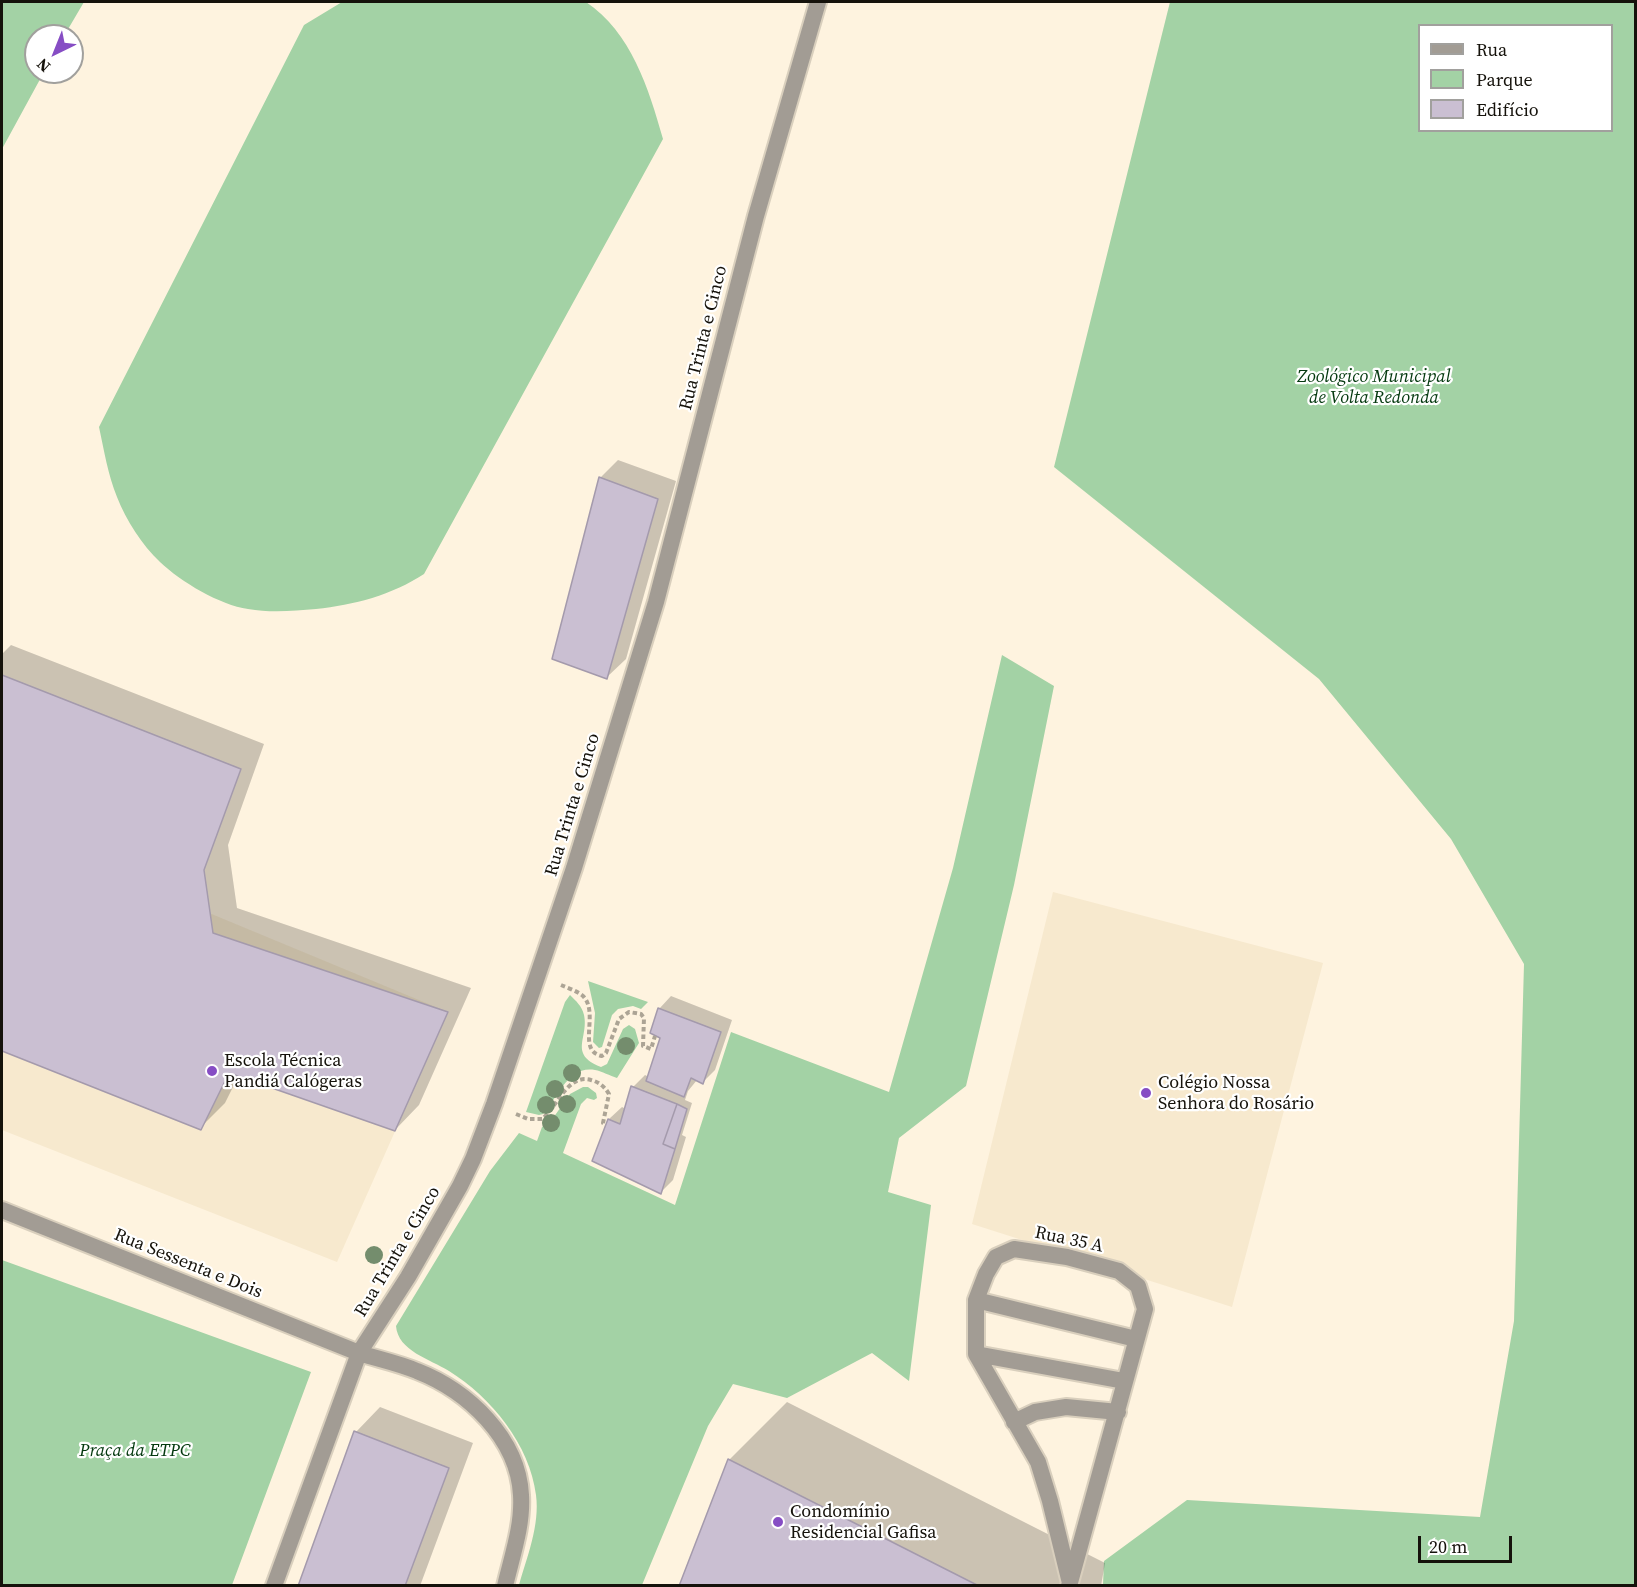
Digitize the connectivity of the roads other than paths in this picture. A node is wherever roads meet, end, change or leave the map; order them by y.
1 (818, 2) edge
2 (2, 1210) edge
3 (976, 1300) junction
4 (1136, 1339) junction
5 (359, 1353) junction
6 (976, 1354) junction
7 (1124, 1381) junction
8 (1118, 1412) junction
9 (1014, 1422) junction
10 (1069, 1584) edge
11 (274, 1586) edge
12 (505, 1586) edge

1 - 5 street, Rua Trinta e Cinco
2 - 5 street, Rua Sessenta e Dois
3 - 4 street
3 - 4 street, Rua 35 A
3 - 6 street, Rua 35 A
4 - 7 street, Rua 35 A
5 - 11 street, Rua Trinta e Cinco
5 - 12 street, Rua Sessenta e Dois
6 - 7 street
6 - 9 street, Rua 35 A
7 - 8 street, Rua 35 A
8 - 9 street
8 - 10 street, Rua 35 A
9 - 10 street, Rua 35 A

